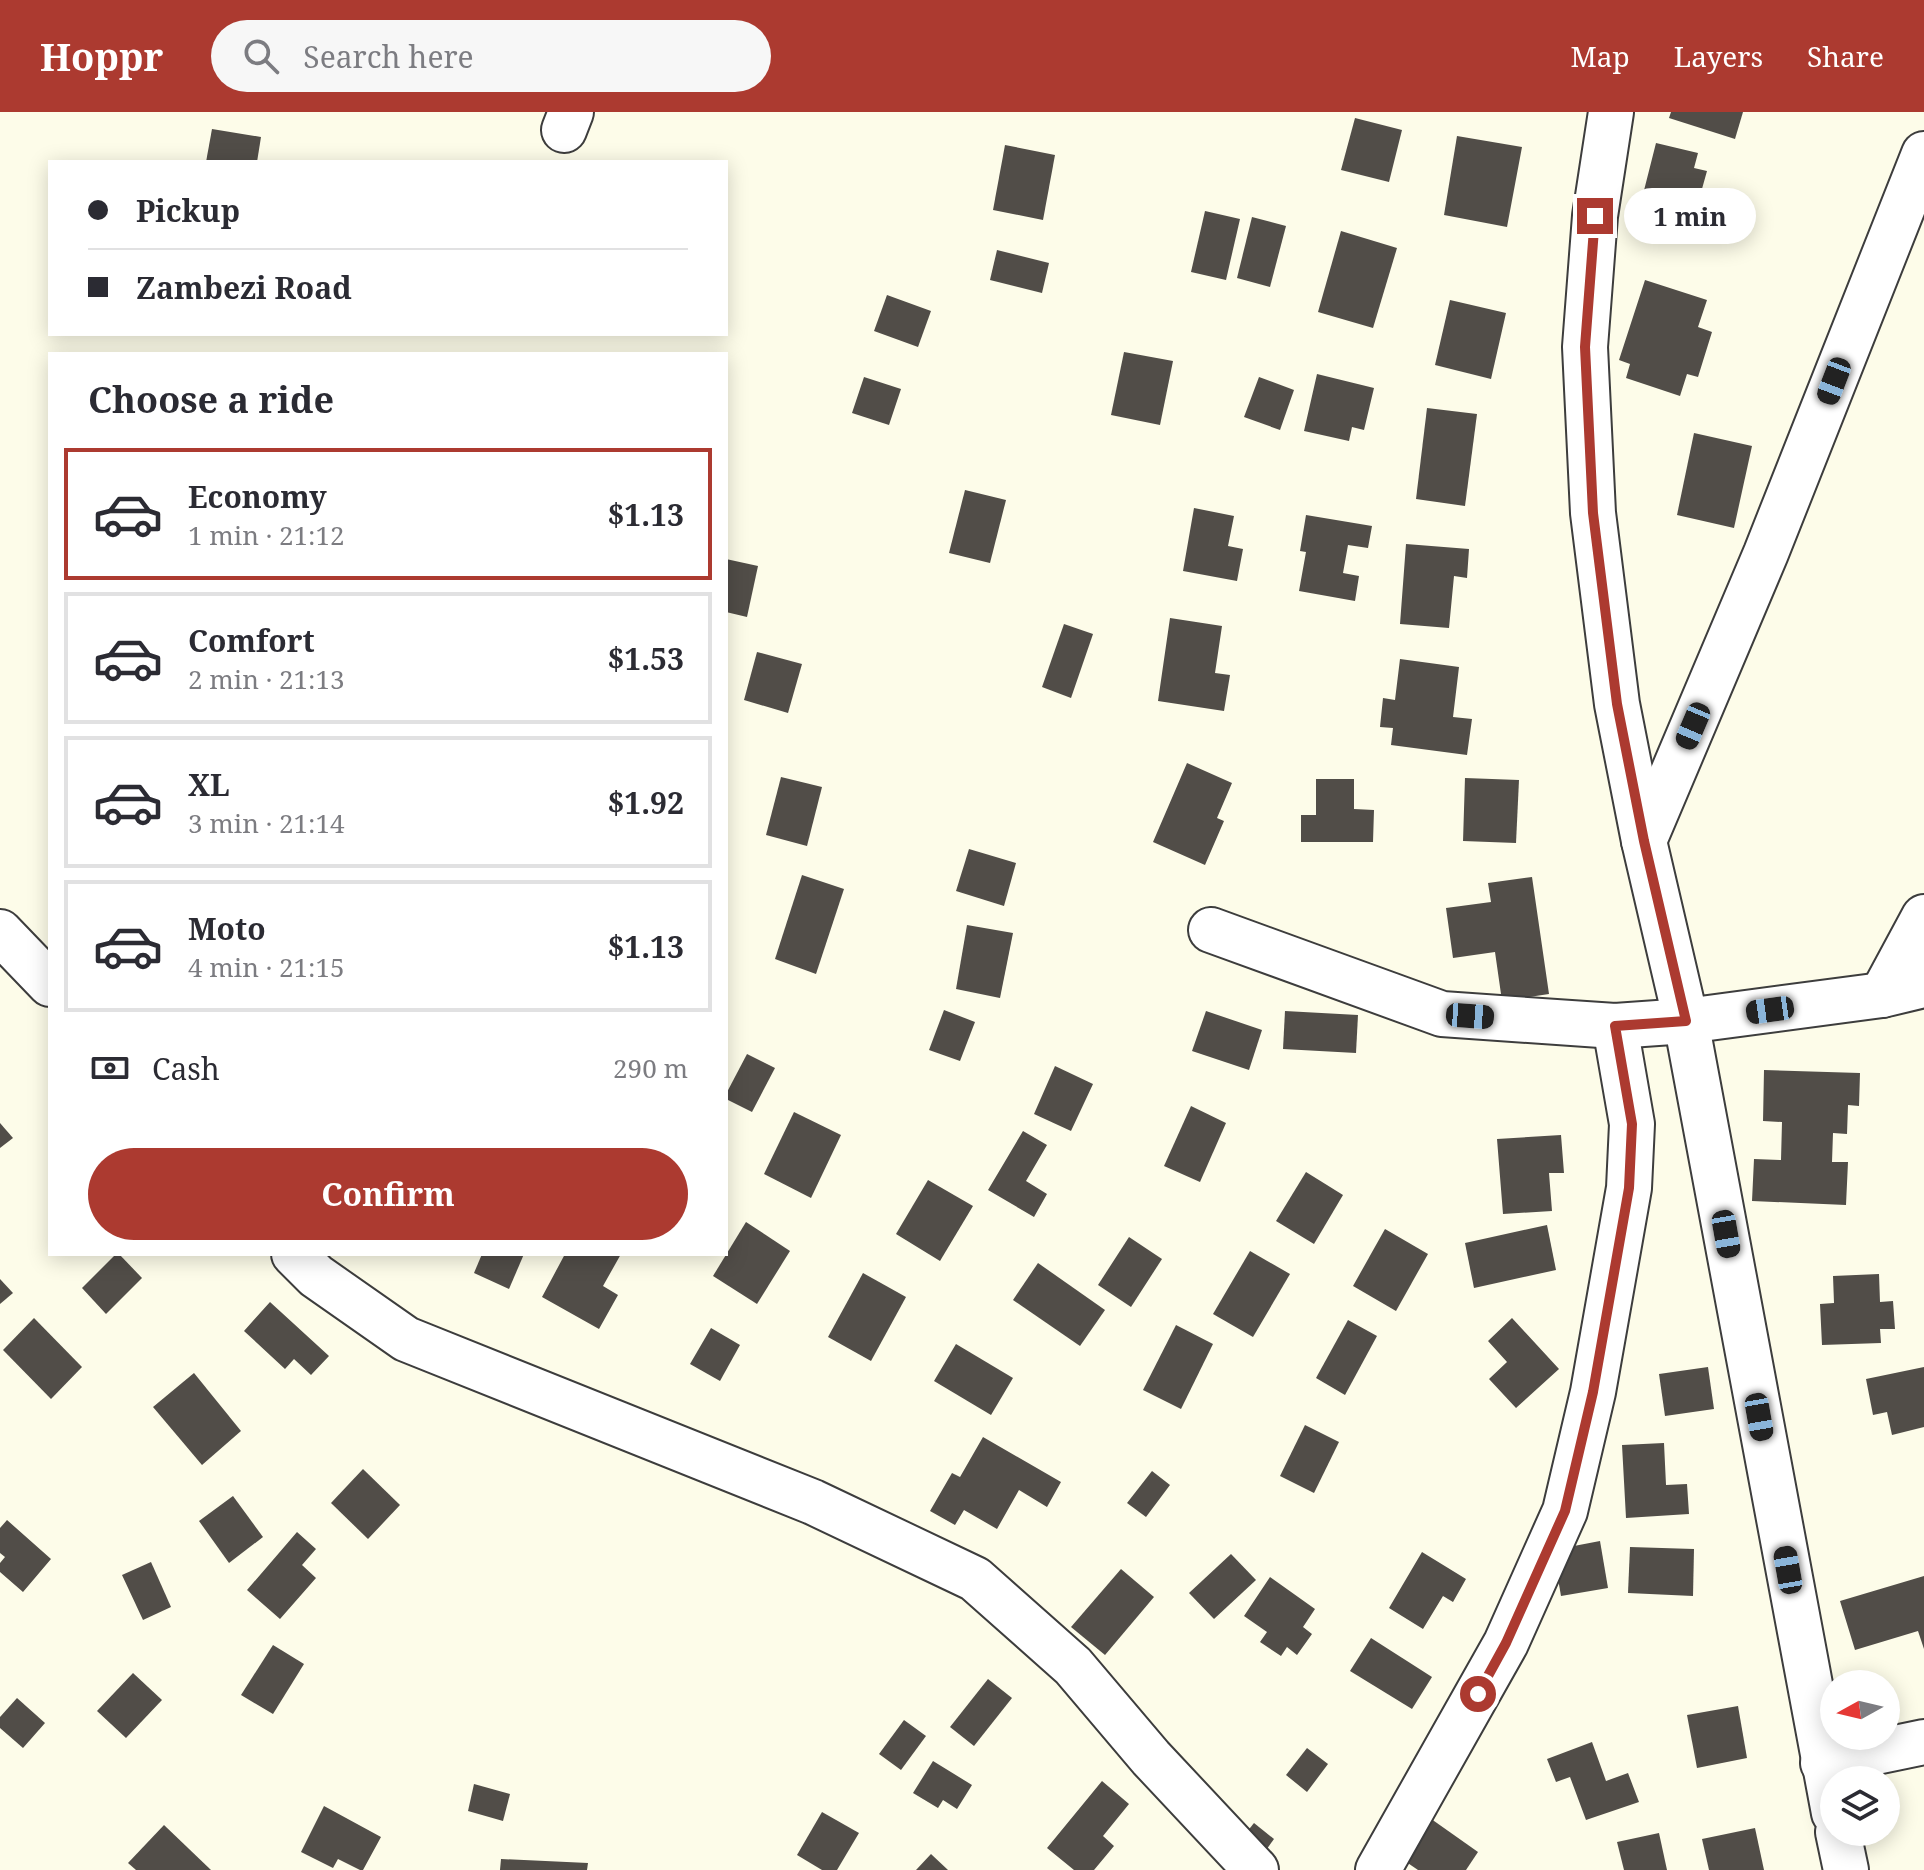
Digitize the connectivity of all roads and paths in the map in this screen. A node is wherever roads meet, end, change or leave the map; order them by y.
1 (1609, 112) edge
2 (1924, 154) edge
3 (1644, 841) junction
4 (1924, 917) edge
5 (1211, 930) dead end
6 (0, 932) edge
7 (48, 982) edge
8 (1924, 985) edge
9 (1882, 995) junction
10 (1686, 1021) junction
11 (1615, 1026) junction
12 (296, 1256) edge
13 (1924, 1742) edge
14 (1823, 1763) junction
15 (1824, 1766) edge
16 (1841, 1846) edge
17 (1256, 1870) edge
18 (1378, 1870) edge
19 (1846, 1870) edge

1 - 3 street
2 - 3 street
3 - 10 street
4 - 9 street
5 - 11 street
6 - 7 street
8 - 9 street
9 - 10 street
10 - 11 street
10 - 14 street
11 - 18 street
12 - 17 street
13 - 14 street
14 - 15 street
16 - 19 street

